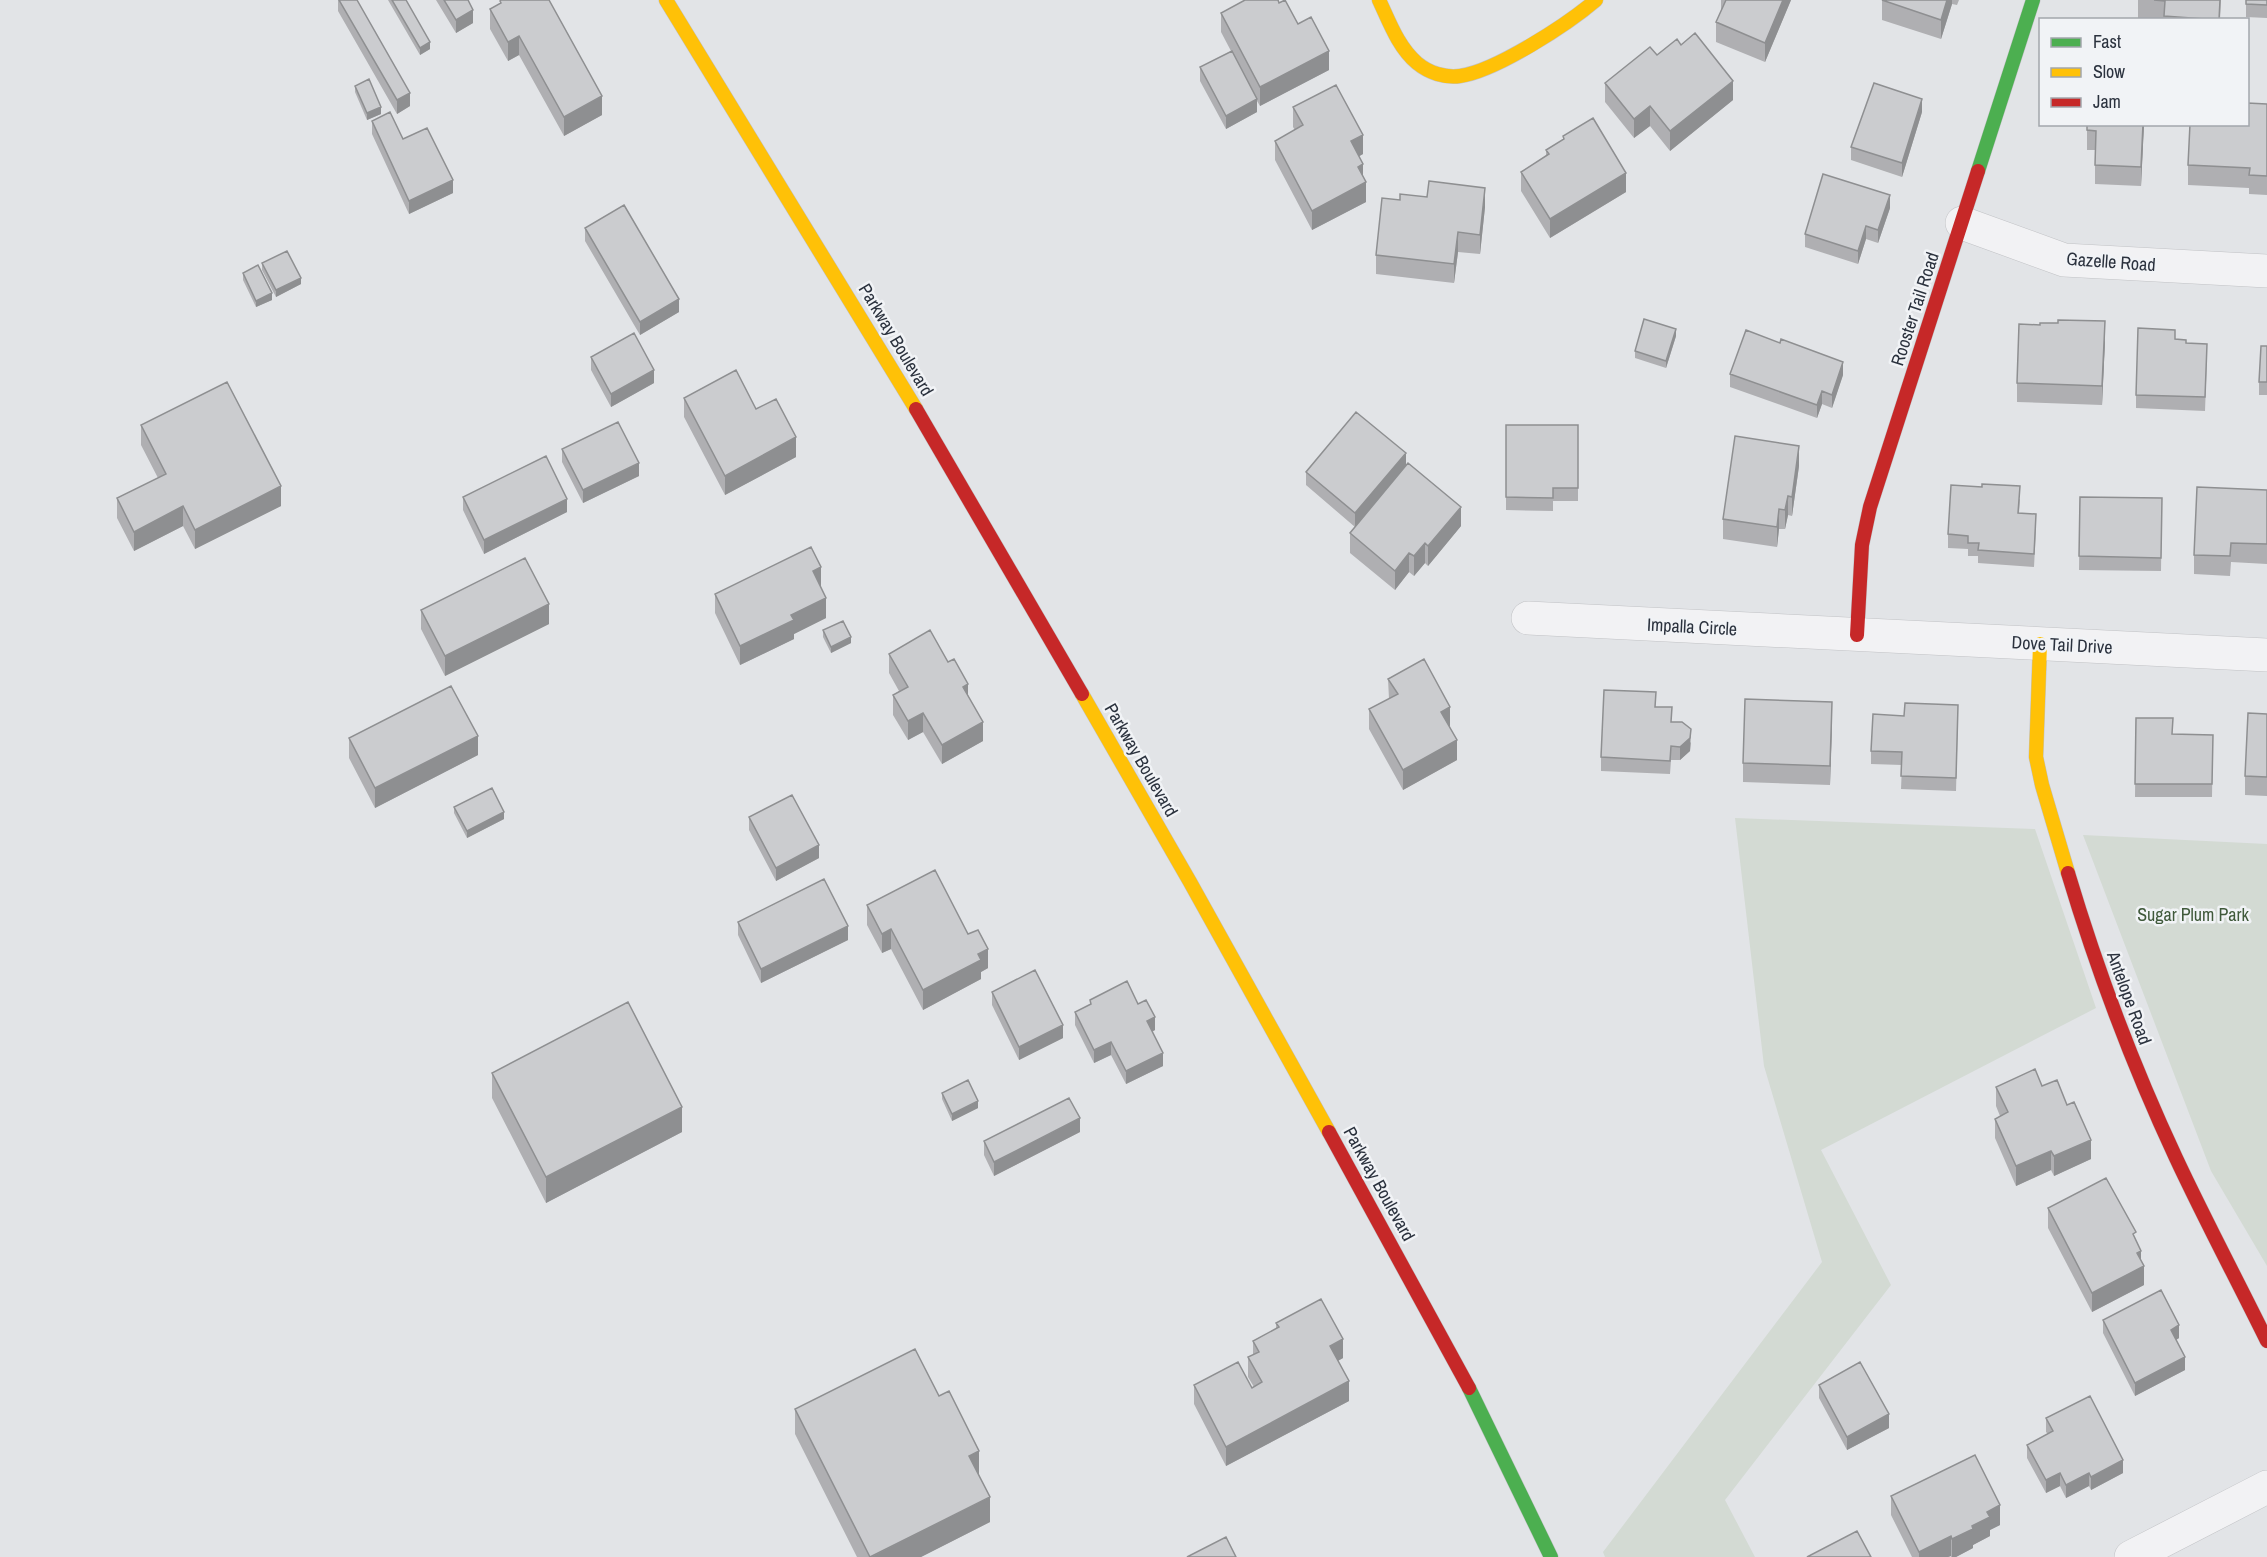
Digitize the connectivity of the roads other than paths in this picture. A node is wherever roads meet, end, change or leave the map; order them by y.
1 (666, 0) edge
2 (1379, 0) edge
3 (1596, 0) edge
4 (2033, 0) edge
5 (1962, 223) junction
6 (2267, 271) edge
7 (1528, 618) dead end
8 (1857, 635) junction
9 (2040, 644) junction
10 (2267, 655) edge
11 (2267, 1341) edge
12 (2267, 1488) edge
13 (1551, 1557) edge
14 (2131, 1557) edge

1 - 13 street, Parkway Boulevard
2 - 3 street
4 - 5 street, Rooster Tail Road
5 - 6 street, Gazelle Road
5 - 8 street, Rooster Tail Road
7 - 8 street, Impalla Circle
8 - 9 street, Dove Tail Drive
9 - 10 street, Dove Tail Drive
9 - 11 street, Antelope Road
12 - 14 street

